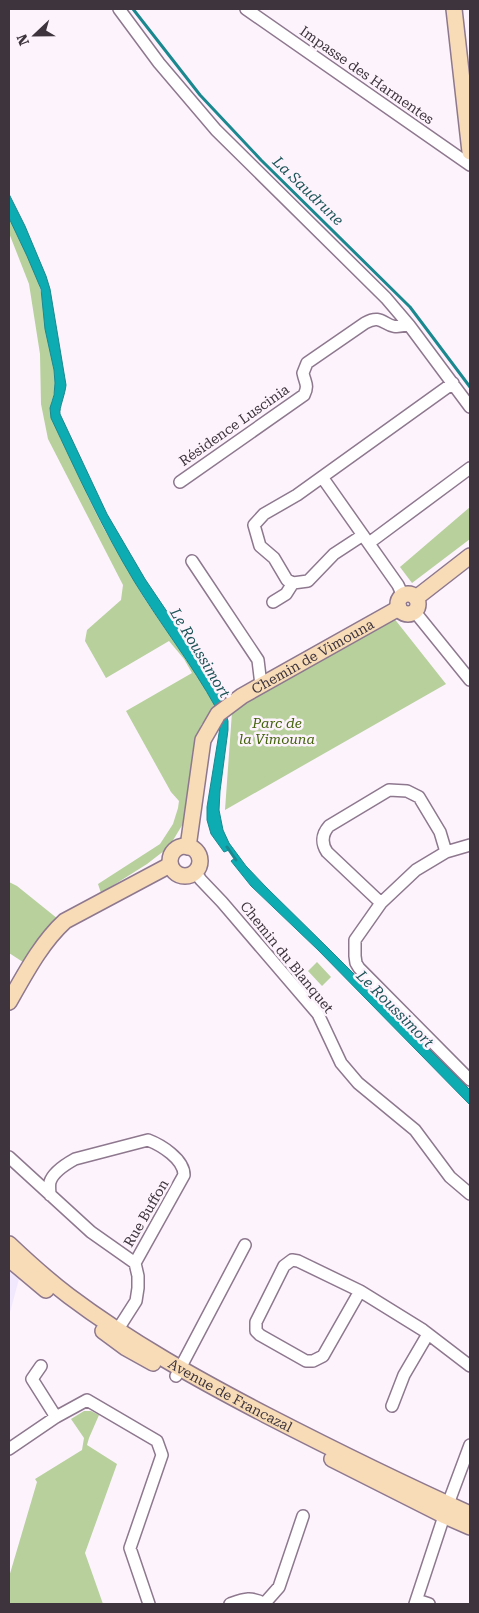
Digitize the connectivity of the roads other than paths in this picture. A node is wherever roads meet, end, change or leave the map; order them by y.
1 (119, 9) edge
2 (246, 9) edge
3 (454, 9) edge
4 (470, 152) edge
5 (470, 165) edge
6 (408, 324) junction
7 (453, 383) junction
8 (470, 407) edge
9 (470, 468) edge
10 (322, 477) junction
11 (180, 482) dead end
12 (366, 539) junction
13 (470, 556) edge
14 (192, 561) dead end
15 (293, 583) junction
16 (273, 602) dead end
17 (408, 604) junction
18 (470, 680) edge
19 (261, 685) junction
20 (470, 845) edge
21 (188, 846) junction
22 (446, 852) junction
23 (170, 865) junction
24 (196, 872) junction
25 (381, 903) junction
26 (9, 1002) edge
27 (470, 1080) edge
28 (9, 1157) edge
29 (470, 1194) edge
30 (50, 1196) junction
31 (9, 1244) edge
32 (245, 1245) dead end
33 (9, 1258) edge
34 (134, 1263) junction
35 (360, 1291) junction
36 (115, 1334) junction
37 (428, 1334) junction
38 (41, 1366) dead end
39 (470, 1366) edge
40 (178, 1372) junction
41 (392, 1406) dead end
42 (56, 1417) junction
43 (470, 1445) edge
44 (9, 1449) edge
45 (447, 1510) junction
46 (470, 1514) edge
47 (303, 1516) dead end
48 (470, 1527) edge
49 (416, 1602) edge
50 (150, 1604) edge
51 (230, 1604) edge
52 (264, 1604) edge
53 (429, 1604) edge

1 - 6 street
2 - 5 street, Impasse des Harmentes
3 - 4 street
6 - 7 street
6 - 11 street, Résidence Luscinia
7 - 8 street
7 - 10 street
9 - 12 street
10 - 12 street
10 - 15 street
12 - 15 street
12 - 17 street
13 - 17 street, Chemin de Vimouna
14 - 19 street
15 - 16 street
17 - 18 street
17 - 19 street, Chemin de Vimouna
19 - 21 street, Chemin de Vimouna
20 - 22 street
21 - 23 street
21 - 24 street
22 - 25 street
22 - 25 street
23 - 24 street
23 - 26 street
24 - 29 street, Chemin du Blanquet
25 - 27 street
28 - 30 street
30 - 34 street
30 - 34 street, Rue Buffon
31 - 36 street, Avenue de Francazal
32 - 40 street
33 - 36 street, Avenue de Francazal
34 - 36 street
35 - 35 street
35 - 37 street
36 - 40 street, Avenue de Francazal
37 - 39 street
37 - 41 street
38 - 42 street
40 - 45 street, Avenue de Francazal
42 - 44 street
42 - 50 street
43 - 45 street
45 - 46 street, Avenue de Francazal
45 - 48 street, Avenue de Francazal
45 - 49 street
47 - 52 street
49 - 53 street
51 - 52 street

